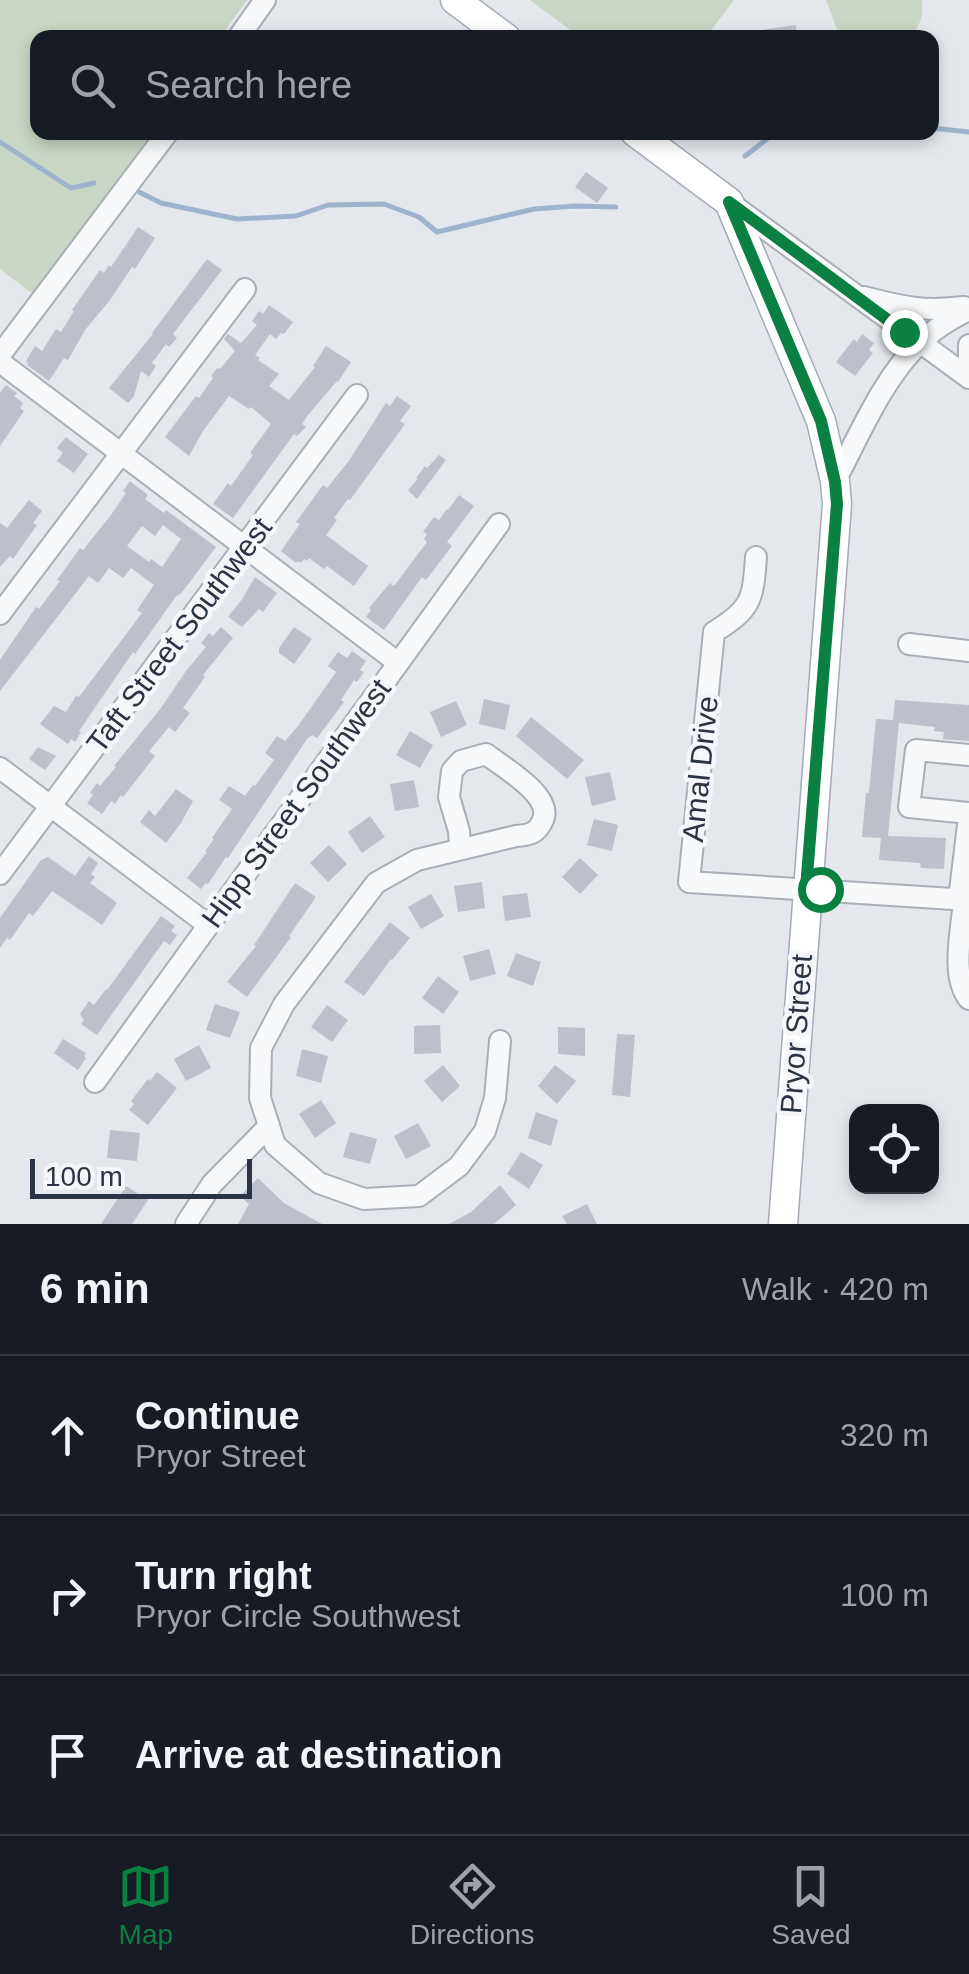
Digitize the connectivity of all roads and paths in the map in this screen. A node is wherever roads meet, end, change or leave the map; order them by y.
1 (265, 0) edge
2 (455, 0) edge
3 (244, 30) edge
4 (495, 30) edge
5 (162, 140) edge
6 (645, 140) edge
7 (729, 202) junction
8 (245, 289) dead end
9 (853, 294) junction
10 (969, 308) edge
11 (919, 343) junction
12 (969, 345) edge
13 (0, 359) edge
14 (969, 378) edge
15 (357, 395) dead end
16 (121, 454) junction
17 (835, 482) junction
18 (499, 524) dead end
19 (246, 548) junction
20 (756, 557) dead end
21 (0, 614) edge
22 (908, 644) dead end
23 (969, 651) edge
24 (397, 662) junction
25 (969, 755) edge
26 (0, 768) edge
27 (51, 806) junction
28 (968, 811) edge
29 (460, 849) junction
30 (0, 874) edge
31 (806, 888) junction
32 (964, 900) edge
33 (208, 925) junction
34 (969, 999) edge
35 (500, 1041) dead end
36 (94, 1082) dead end
37 (269, 1126) junction
38 (186, 1224) edge
39 (783, 1224) edge

1 - 3 street
2 - 4 main road
5 - 13 street
6 - 7 main road
7 - 9 street
7 - 17 main road, Pryor Street
8 - 16 street
9 - 10 street
9 - 11 street
10 - 11 street
11 - 14 street
11 - 17 street
12 - 14 street
13 - 16 street
15 - 19 street, Taft Street Southwest
16 - 19 street
16 - 21 street
17 - 31 main road, Pryor Street
18 - 24 street, Hipp Street Southwest
19 - 24 street
19 - 27 street, Taft Street Southwest
20 - 31 street, Amal Drive
22 - 23 street
24 - 33 street, Hipp Street Southwest
25 - 28 street
26 - 27 street
27 - 30 street, Taft Street Southwest
27 - 33 street
28 - 32 street
29 - 29 street
29 - 37 street
31 - 32 street
31 - 39 main road, Pryor Street
32 - 34 street
33 - 36 street, Hipp Street Southwest
35 - 37 street
37 - 38 street

